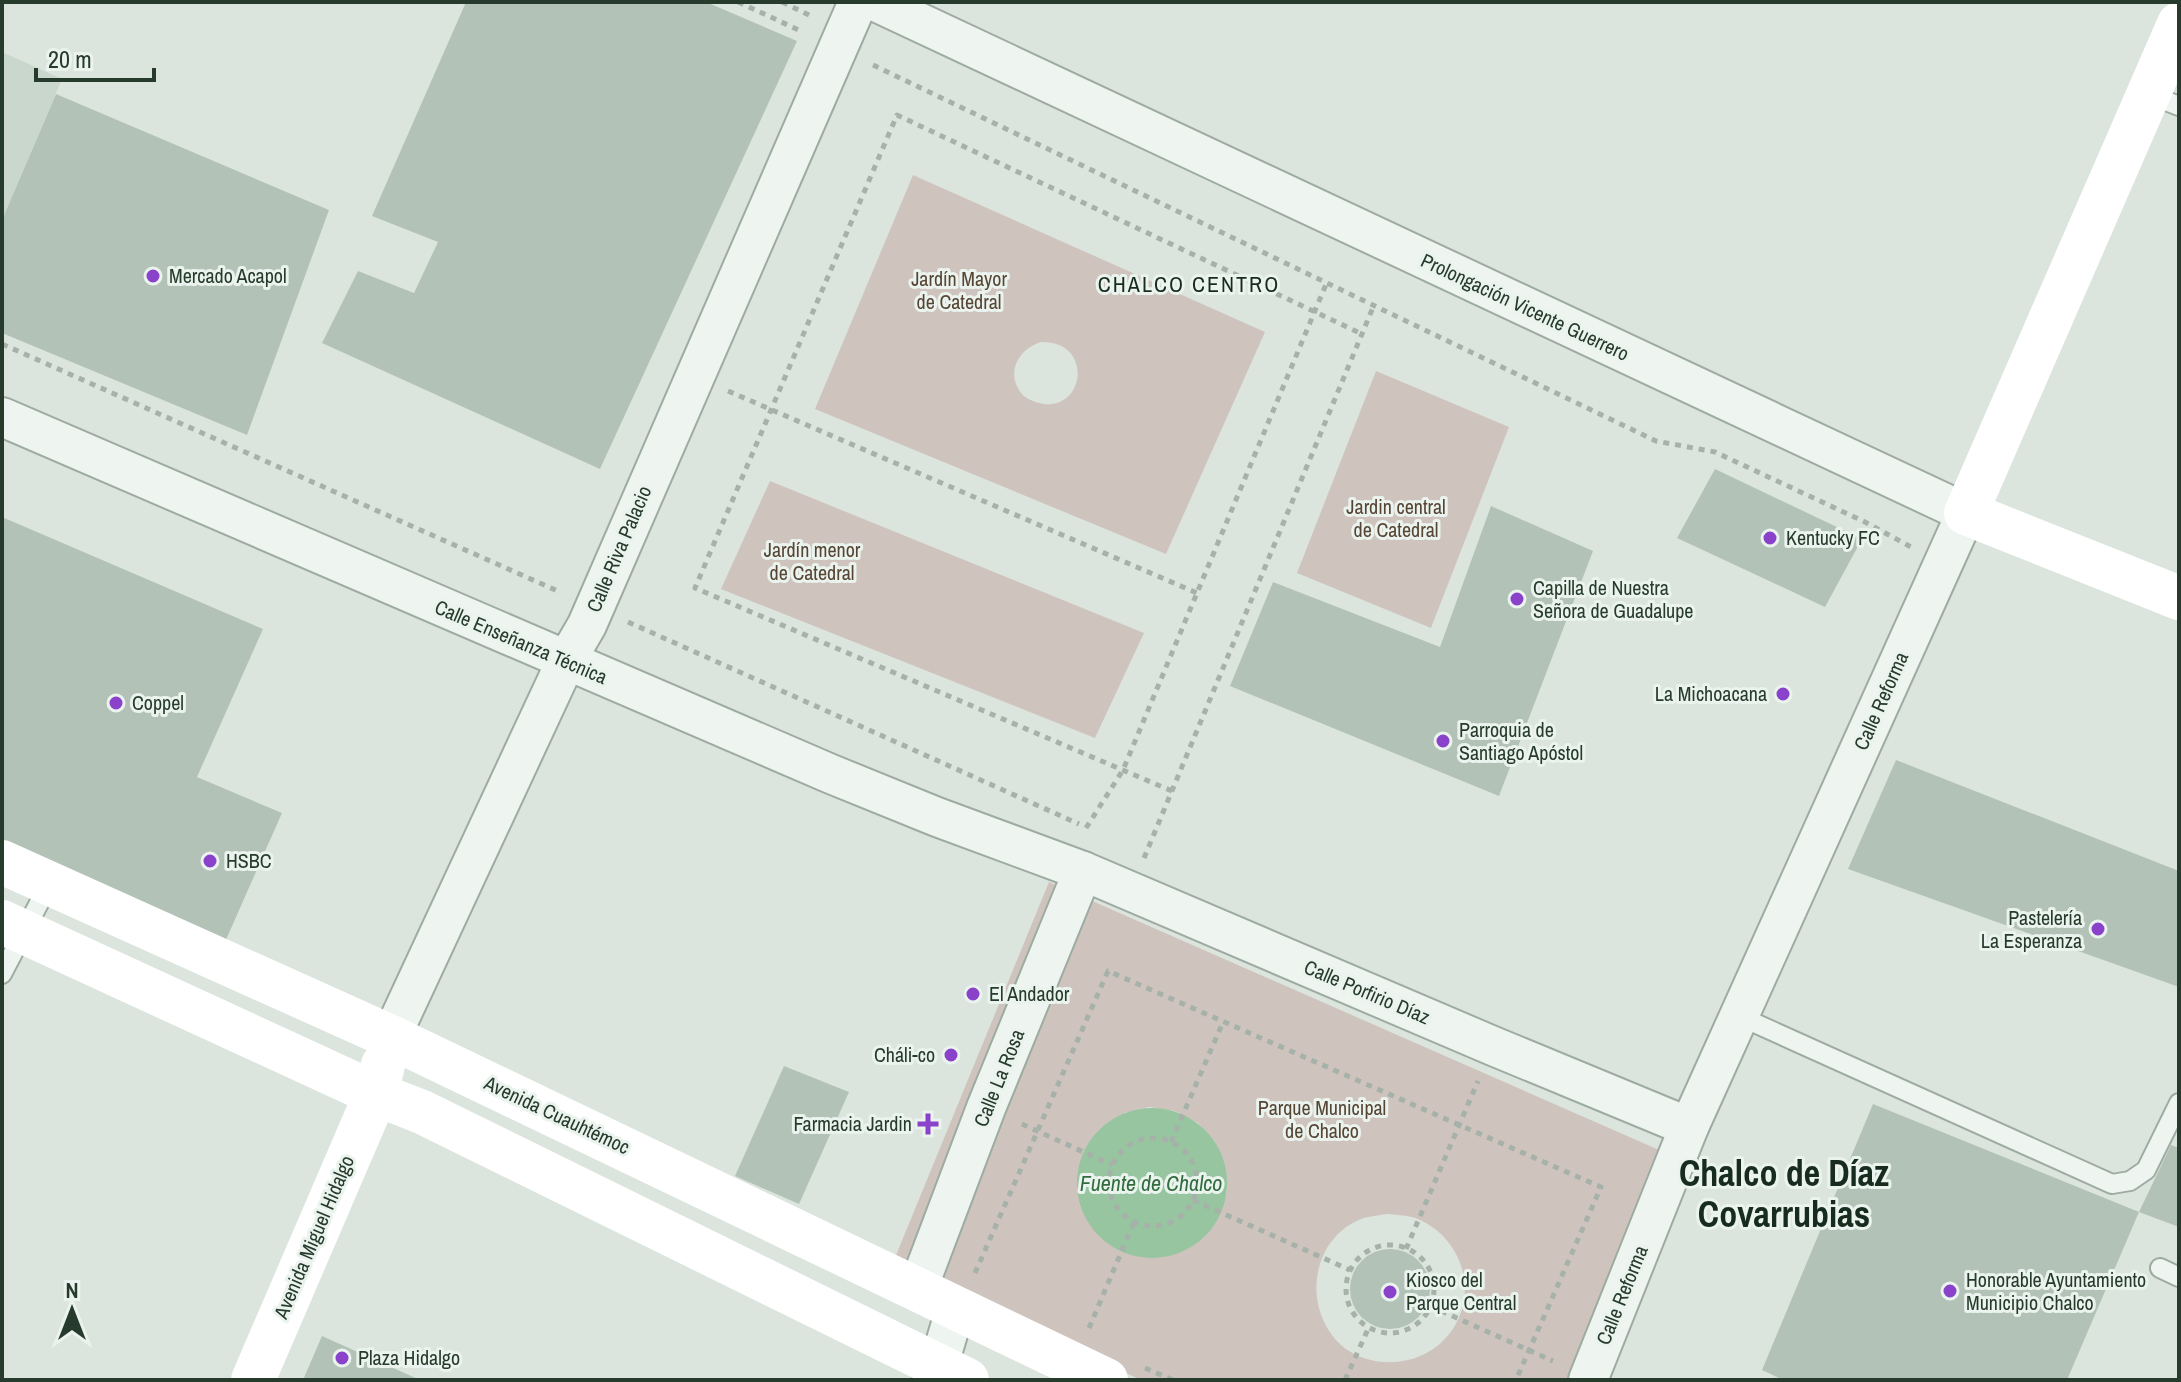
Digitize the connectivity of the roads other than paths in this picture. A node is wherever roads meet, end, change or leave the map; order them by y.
1 (858, 2) edge
2 (876, 2) edge
3 (2179, 24) edge
4 (2164, 100) edge
5 (2, 417) edge
6 (1966, 513) junction
7 (2179, 598) edge
8 (566, 661) junction
9 (1045, 857) joint
10 (2, 862) edge
11 (1083, 871) junction
12 (49, 884) junction
13 (13, 928) edge
14 (2, 974) edge
15 (1739, 1016) junction
16 (391, 1037) junction
17 (376, 1094) junction
18 (2179, 1103) edge
19 (1689, 1127) junction
20 (2160, 1268) dead end
21 (2179, 1277) edge
22 (918, 1288) junction
23 (965, 1292) junction
24 (1090, 1372) edge
25 (946, 1376) edge
26 (1588, 1378) edge
27 (253, 1380) edge

1 - 8 street, Calle Riva Palacio
2 - 6 street, Prolongación Vicente Guerrero
3 - 4 main road, Calle Reforma
4 - 6 main road, Calle Reforma
5 - 8 street, Calle Enseñanza Técnica
6 - 7 main road, Prolongación Vicente Guerrero
6 - 15 street, Calle Reforma
8 - 9 street, Calle Enseñanza Técnica
8 - 16 street, Calle Riva Palacio
9 - 11 street, Calle Porfirio Díaz
10 - 12 main road, Avenida Cuauhtémoc
11 - 19 street, Calle Porfirio Díaz
11 - 22 street, Calle La Rosa
12 - 13 lane
12 - 16 main road, Avenida Cuauhtémoc
13 - 14 lane
13 - 17 main road
15 - 18 lane
15 - 19 street, Calle Reforma
16 - 17 main road, Calle Riva Palacio
16 - 22 main road, Avenida Cuauhtémoc
17 - 25 main road
17 - 27 main road, Avenida Miguel Hidalgo
19 - 26 street, Calle Reforma
20 - 21 lane
22 - 23 main road, Avenida Cuauhtémoc
23 - 24 main road, Avenida Cuauhtémoc
23 - 25 street

